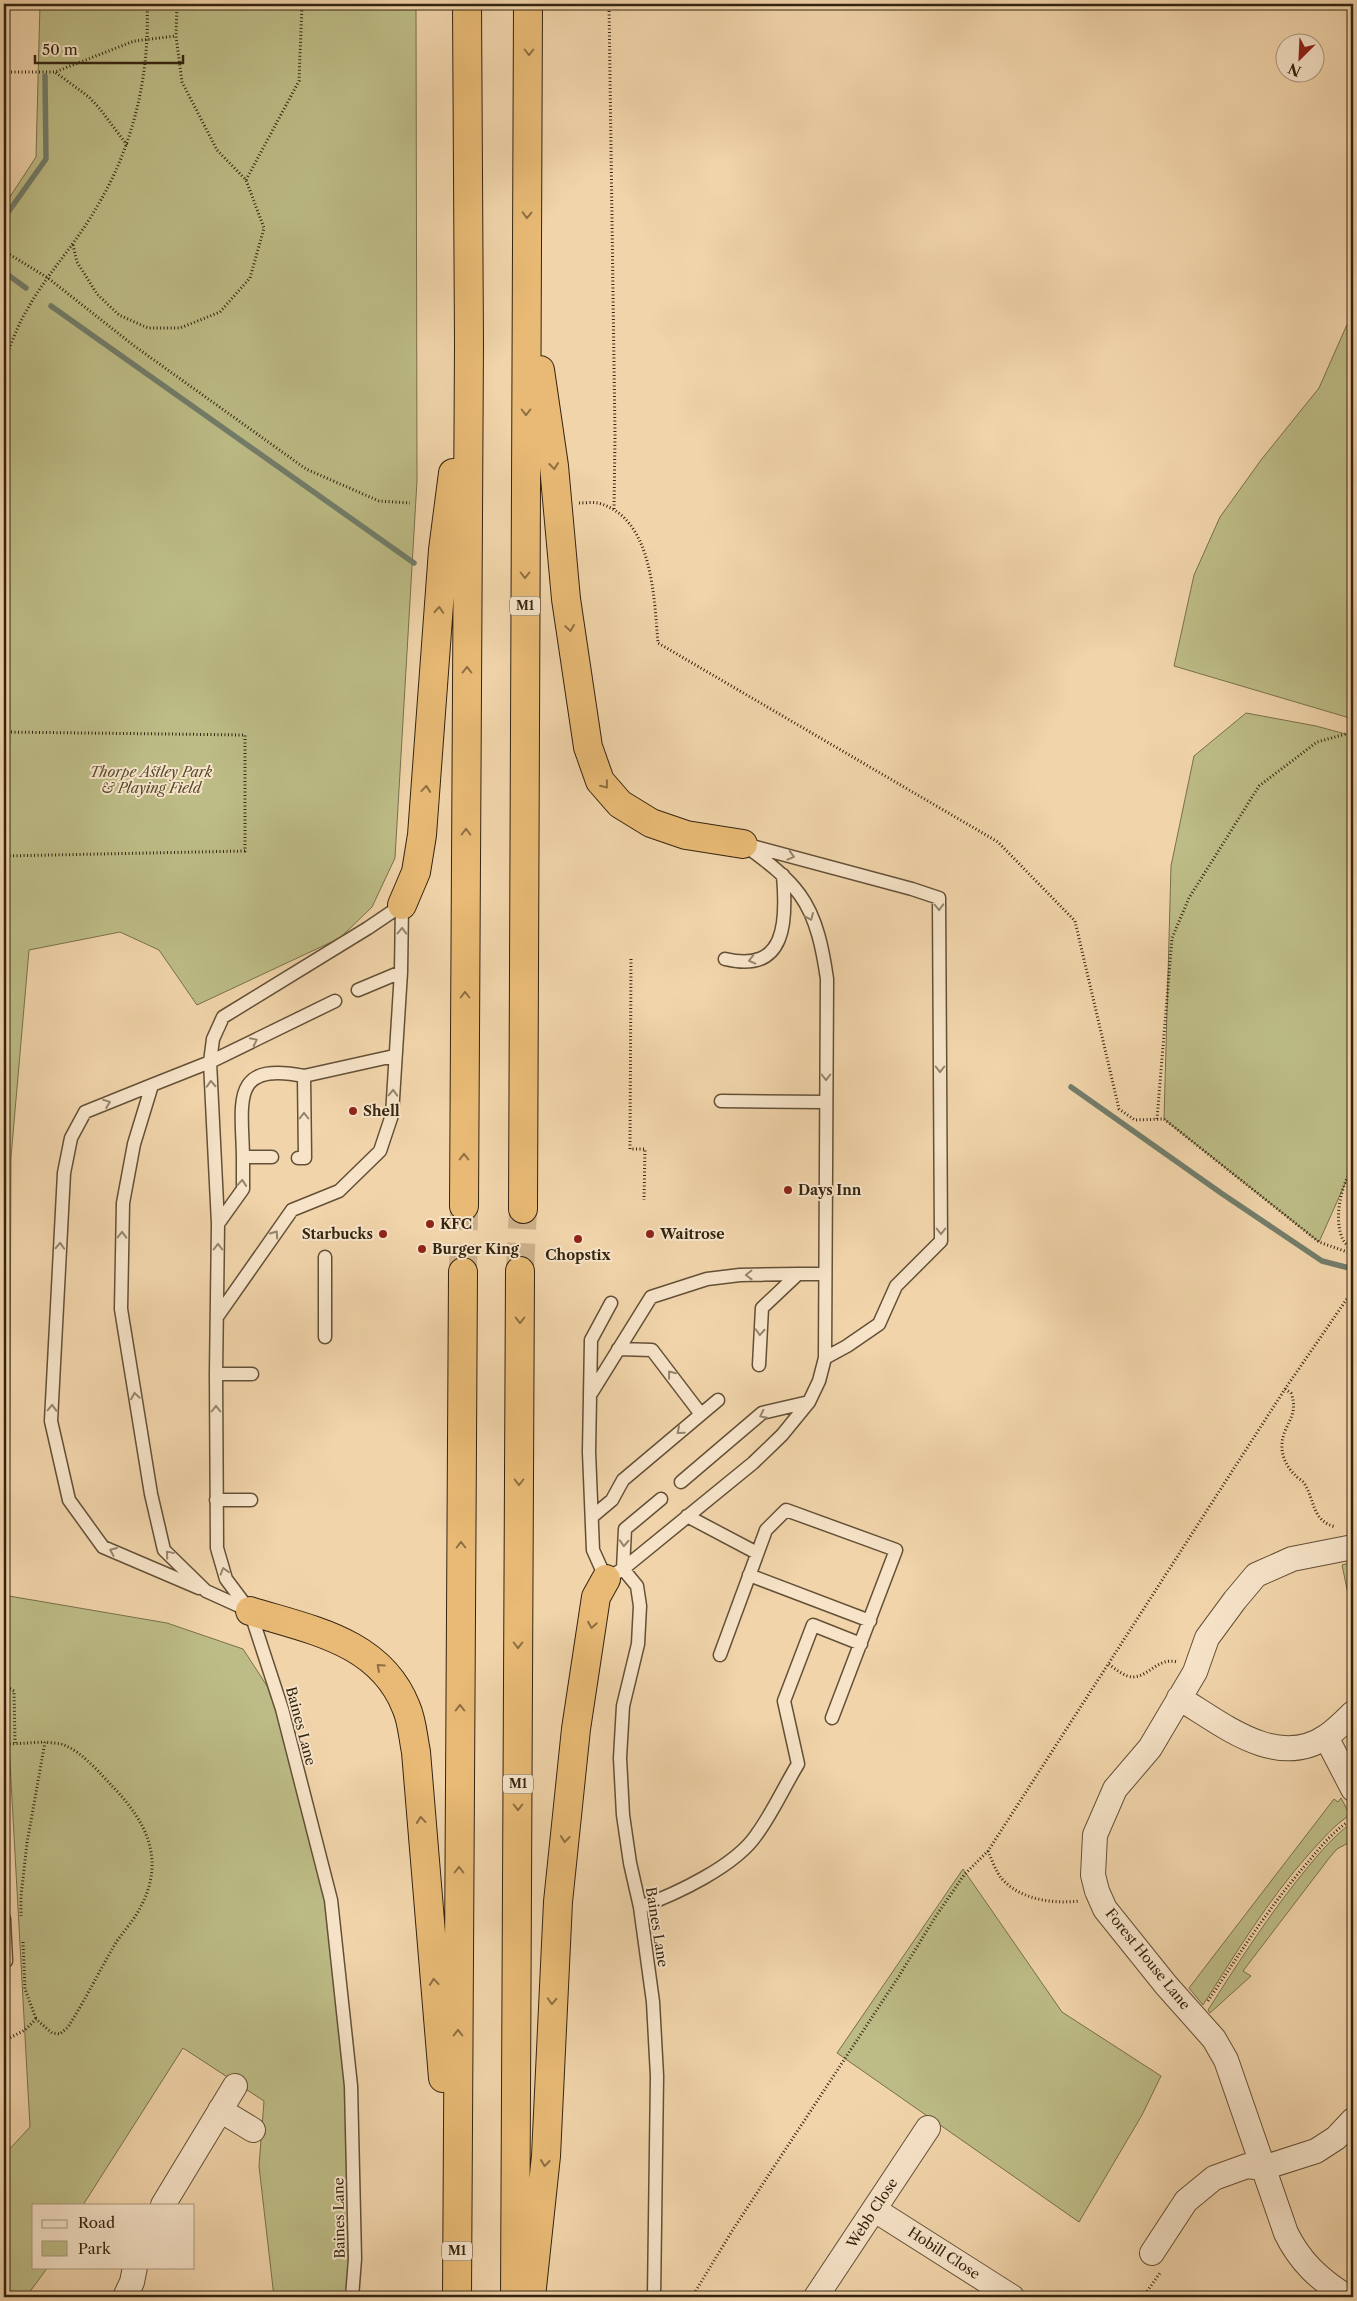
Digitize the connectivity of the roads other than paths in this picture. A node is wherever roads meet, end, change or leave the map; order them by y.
1 (467, 4) edge
2 (528, 4) edge
3 (526, 280) junction
4 (468, 344) junction
5 (743, 844) junction
6 (782, 875) junction
7 (402, 905) junction
8 (725, 958) dead end
9 (401, 972) junction
10 (358, 990) dead end
11 (335, 1001) dead end
12 (394, 1056) junction
13 (210, 1062) junction
14 (304, 1076) junction
15 (152, 1085) junction
16 (722, 1101) dead end
17 (826, 1102) junction
18 (243, 1157) junction
19 (272, 1157) dead end
20 (298, 1158) dead end
21 (464, 1206) tunnel mouth
22 (523, 1209) tunnel mouth
23 (218, 1224) junction
24 (325, 1257) dead end
25 (520, 1271) tunnel mouth
26 (463, 1272) tunnel mouth
27 (798, 1274) junction
28 (825, 1274) junction
29 (611, 1303) dead end
30 (217, 1317) junction
31 (325, 1337) dead end
32 (618, 1349) junction
33 (825, 1358) junction
34 (759, 1365) dead end
35 (216, 1374) junction
36 (252, 1374) dead end
37 (591, 1393) junction
38 (718, 1400) dead end
39 (810, 1402) junction
40 (700, 1413) junction
41 (680, 1482) dead end
42 (661, 1499) dead end
43 (216, 1500) junction
44 (251, 1500) dead end
45 (593, 1516) junction
46 (687, 1516) junction
47 (1346, 1538) edge
48 (757, 1553) junction
49 (614, 1574) junction
50 (749, 1575) junction
51 (206, 1591) junction
52 (250, 1611) junction
53 (870, 1621) junction
54 (861, 1644) junction
55 (720, 1655) dead end
56 (1179, 1698) junction
57 (1353, 1713) edge
58 (832, 1718) dead end
59 (1326, 1737) junction
60 (1353, 1789) edge
61 (640, 1907) junction
62 (4, 1918) edge
63 (6, 1962) dead end
64 (235, 2086) dead end
65 (220, 2110) junction
66 (1353, 2120) edge
67 (928, 2128) dead end
68 (253, 2130) dead end
69 (1263, 2168) junction
70 (164, 2204) edge
71 (457, 2204) junction
72 (875, 2210) junction
73 (1158, 2260) road end
74 (135, 2268) edge
75 (125, 2297) edge
76 (352, 2297) edge
77 (457, 2297) edge
78 (515, 2297) edge
79 (531, 2297) edge
80 (654, 2297) edge
81 (816, 2297) edge
82 (1012, 2297) edge
83 (1347, 2297) edge

1 - 4 highway
2 -> 3 highway, M1
3 -> 5 highway
3 -> 22 highway, M1
7 -> 4 highway
21 -> 4 highway
5 - 6 lane
5 -> 33 lane
6 -> 8 lane
6 -> 17 lane
9 -> 7 lane
7 - 13 lane, Baines Lane
9 - 10 lane
9 - 12 lane
13 -> 11 lane
12 - 14 lane
30 -> 12 lane
13 - 15 lane
23 -> 13 lane, Baines Lane
14 - 18 lane
20 -> 14 lane
51 -> 15 lane
51 -> 15 lane
16 - 17 lane
17 - 28 lane
18 - 19 lane
23 -> 18 lane
30 -> 23 lane, Baines Lane
24 - 31 lane
25 -> 78 highway, M1
71 -> 26 highway, M1
27 - 28 lane
27 -> 32 lane
27 -> 34 lane
28 - 33 lane
29 - 37 lane, Baines Lane
30 - 35 lane, Baines Lane
32 - 37 lane
40 -> 32 lane
33 - 39 lane
35 - 36 lane
43 -> 35 lane, Baines Lane
37 - 45 lane, Baines Lane
38 - 40 lane
39 -> 41 lane
39 - 46 lane
40 -> 45 lane
42 -> 49 lane
43 - 44 lane
52 -> 43 lane, Baines Lane
45 - 49 lane, Baines Lane
46 - 48 lane
46 - 49 lane
47 - 56 street, Forest House Lane
48 - 50 lane
48 - 53 lane
49 - 61 lane, Baines Lane
49 -> 79 highway
50 - 53 lane
50 - 55 lane
51 - 52 lane
71 -> 52 highway
52 - 76 lane, Baines Lane
53 - 54 lane
54 - 58 lane
54 - 61 lane
56 - 59 street
56 - 69 street, Forest House Lane
57 - 59 street
59 - 60 street
61 - 80 lane, Baines Lane
62 - 63 lane
64 - 65 street
65 - 68 street
65 - 70 street
66 - 69 street
67 - 72 street, Webb Close
69 - 73 street
69 - 83 street, Forest House Lane
71 - 77 highway, M1
72 - 81 street, Webb Close
72 - 82 street, Hobill Close
74 - 75 street

